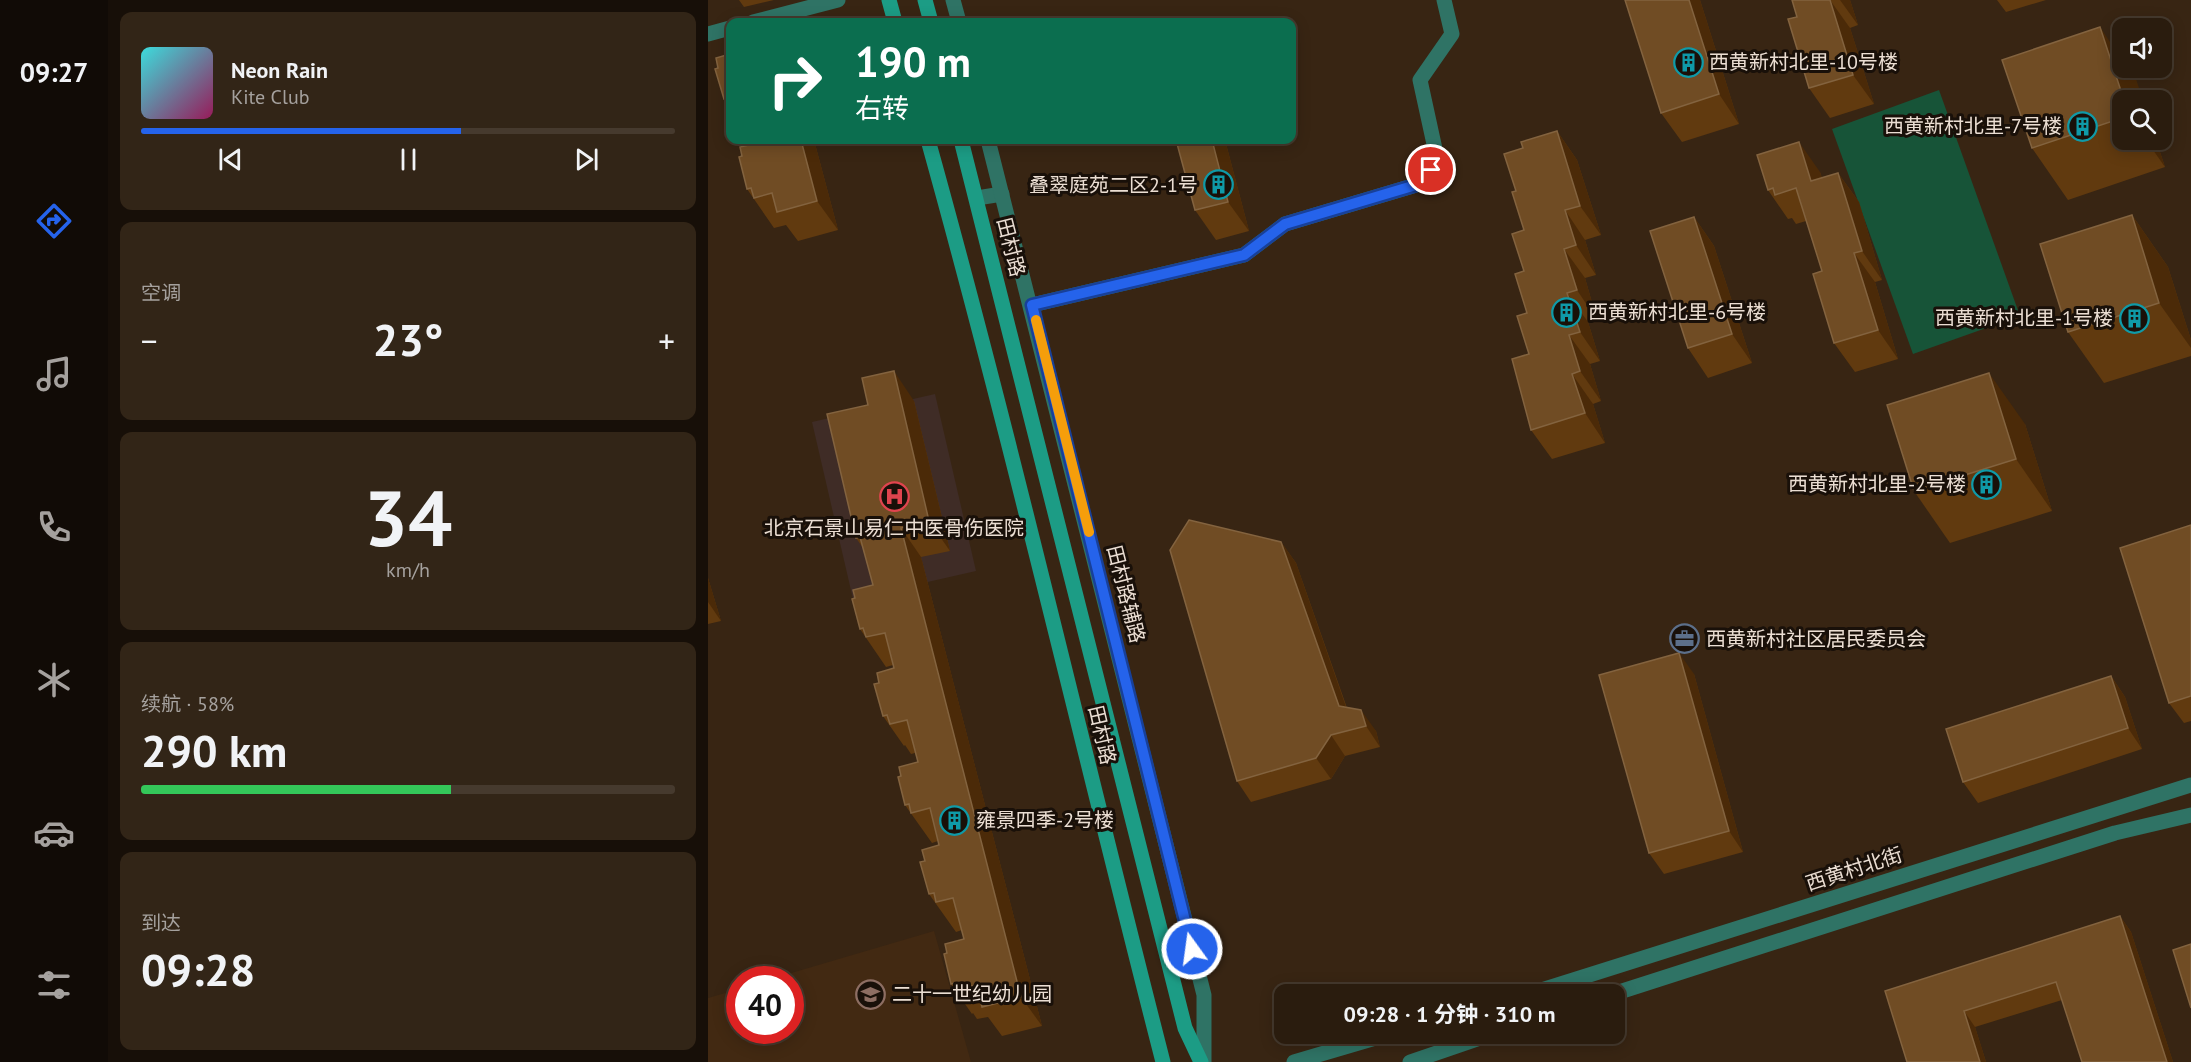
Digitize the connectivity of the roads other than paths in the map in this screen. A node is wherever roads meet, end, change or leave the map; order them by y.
1 (838, 0) edge
2 (889, 0) edge
3 (925, 0) edge
4 (954, 0) edge
5 (1444, 0) edge
6 (768, 18) edge
7 (895, 18) edge
8 (930, 18) edge
9 (958, 18) edge
10 (726, 29) edge
11 (708, 34) edge
12 (929, 144) edge
13 (963, 144) edge
14 (989, 144) edge
15 (1002, 194) junction
16 (977, 198) junction
17 (1032, 305) junction
18 (2191, 785) edge
19 (2191, 815) edge
20 (1561, 984) edge
21 (1625, 990) edge
22 (1355, 1044) edge
23 (1463, 1044) edge
24 (1162, 1062) edge
25 (1203, 1062) edge
26 (1294, 1062) edge
27 (1410, 1062) edge

1 - 6 street
2 - 7 main road
3 - 8 main road
4 - 9 street
5 - 17 street
10 - 11 street
12 - 24 main road, 田村路
13 - 16 main road, 田村路
14 - 15 street, 田村路辅路
15 - 16 street
15 - 17 street, 田村路辅路
16 - 25 main road, 田村路
17 - 25 street, 田村路辅路
18 - 20 street, 西黄村北街
19 - 21 street
22 - 26 street
23 - 27 street

